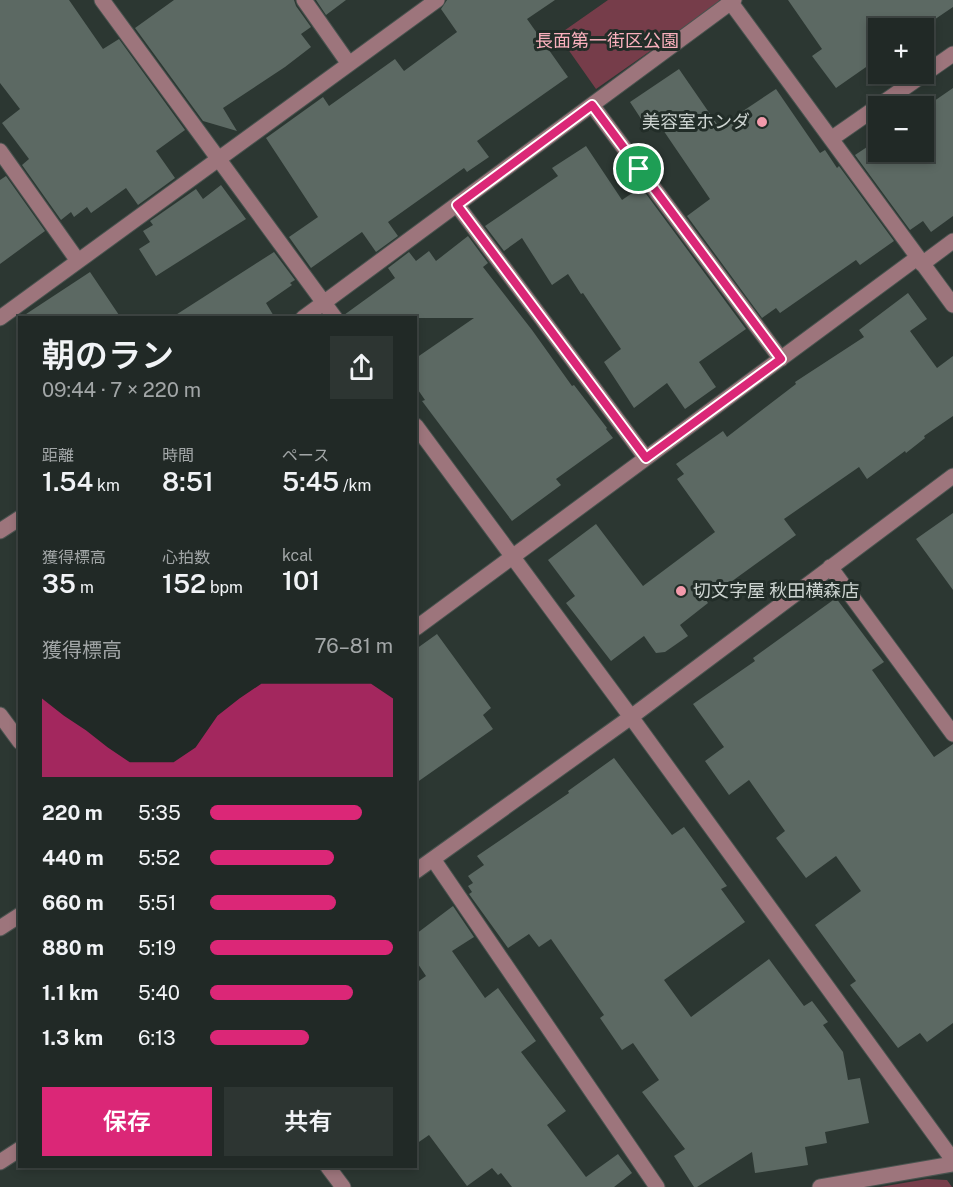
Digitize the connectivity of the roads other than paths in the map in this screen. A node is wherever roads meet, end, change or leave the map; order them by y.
1 (102, 0) edge
2 (304, 0) edge
3 (437, 0) edge
4 (731, 1) edge
5 (953, 54) edge
6 (349, 64) junction
7 (592, 105) junction
8 (831, 139) junction
9 (0, 151) edge
10 (219, 159) junction
11 (457, 205) junction
12 (953, 241) edge
13 (78, 261) junction
14 (920, 261) junction
15 (324, 303) junction
16 (953, 305) edge
17 (306, 316) edge
18 (334, 316) edge
19 (0, 318) edge
20 (781, 359) junction
21 (417, 427) edge
22 (646, 458) junction
23 (953, 477) edge
24 (18, 519) edge
25 (0, 531) edge
26 (513, 556) junction
27 (830, 567) junction
28 (417, 627) edge
29 (0, 715) edge
30 (631, 717) junction
31 (953, 734) edge
32 (18, 739) edge
33 (433, 859) junction
34 (417, 870) edge
35 (18, 916) edge
36 (0, 928) edge
37 (18, 1150) edge
38 (0, 1162) edge
39 (953, 1162) edge
40 (329, 1168) edge
41 (340, 1186) edge
42 (657, 1187) edge
43 (820, 1187) edge

1 - 10 street
2 - 6 street
3 - 6 street
4 - 7 street
4 - 8 street
5 - 8 street
6 - 10 street
7 - 11 street
7 - 20 street
8 - 14 street
9 - 13 street
10 - 13 street
10 - 15 street
11 - 15 street
11 - 22 street
12 - 14 street
13 - 19 street
14 - 16 street
14 - 20 street
15 - 17 street
15 - 18 street
20 - 22 street
21 - 26 street
22 - 26 street
23 - 27 street
24 - 25 street
26 - 28 street
26 - 30 street
27 - 30 street
27 - 31 street
29 - 32 street
30 - 33 street
30 - 39 street
33 - 34 street
33 - 42 street
35 - 36 street
37 - 38 street
39 - 43 street
40 - 41 street

